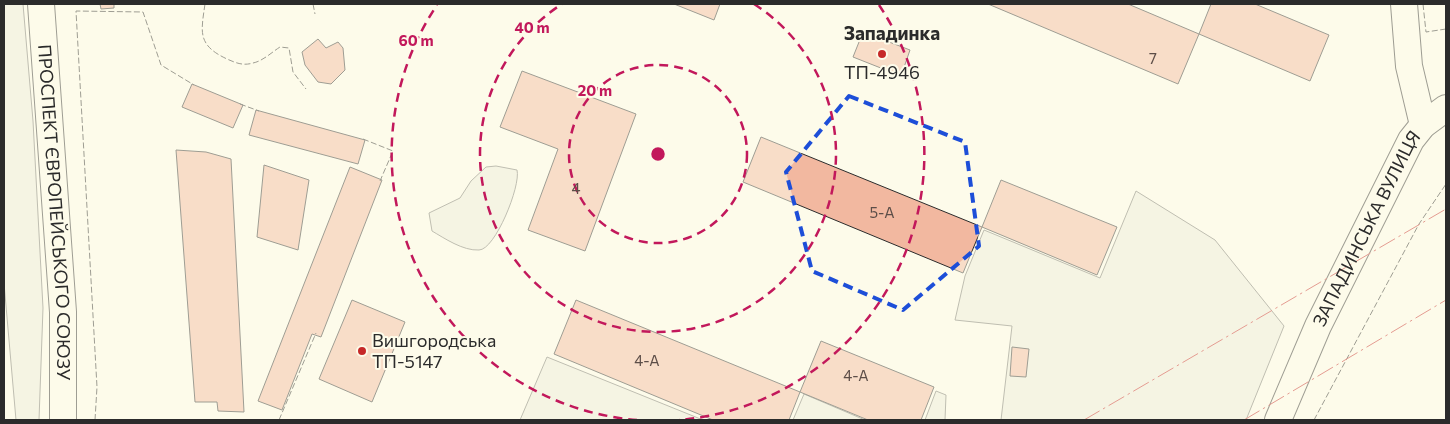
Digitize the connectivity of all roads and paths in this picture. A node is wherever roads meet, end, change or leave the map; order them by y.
1 (41, 4) edge
2 (1404, 4) edge
3 (1446, 108) edge
4 (1423, 124) junction
5 (63, 420) edge
6 (1278, 420) edge

1 - 5 street, ПРОСПЕКТ ЄВРОПЕЙСЬКОГО СОЮЗУ
2 - 4 street, ЗАПАДИНСЬКА ВУЛИЦЯ
3 - 4 street
4 - 6 street, ЗАПАДИНСЬКА ВУЛИЦЯ

